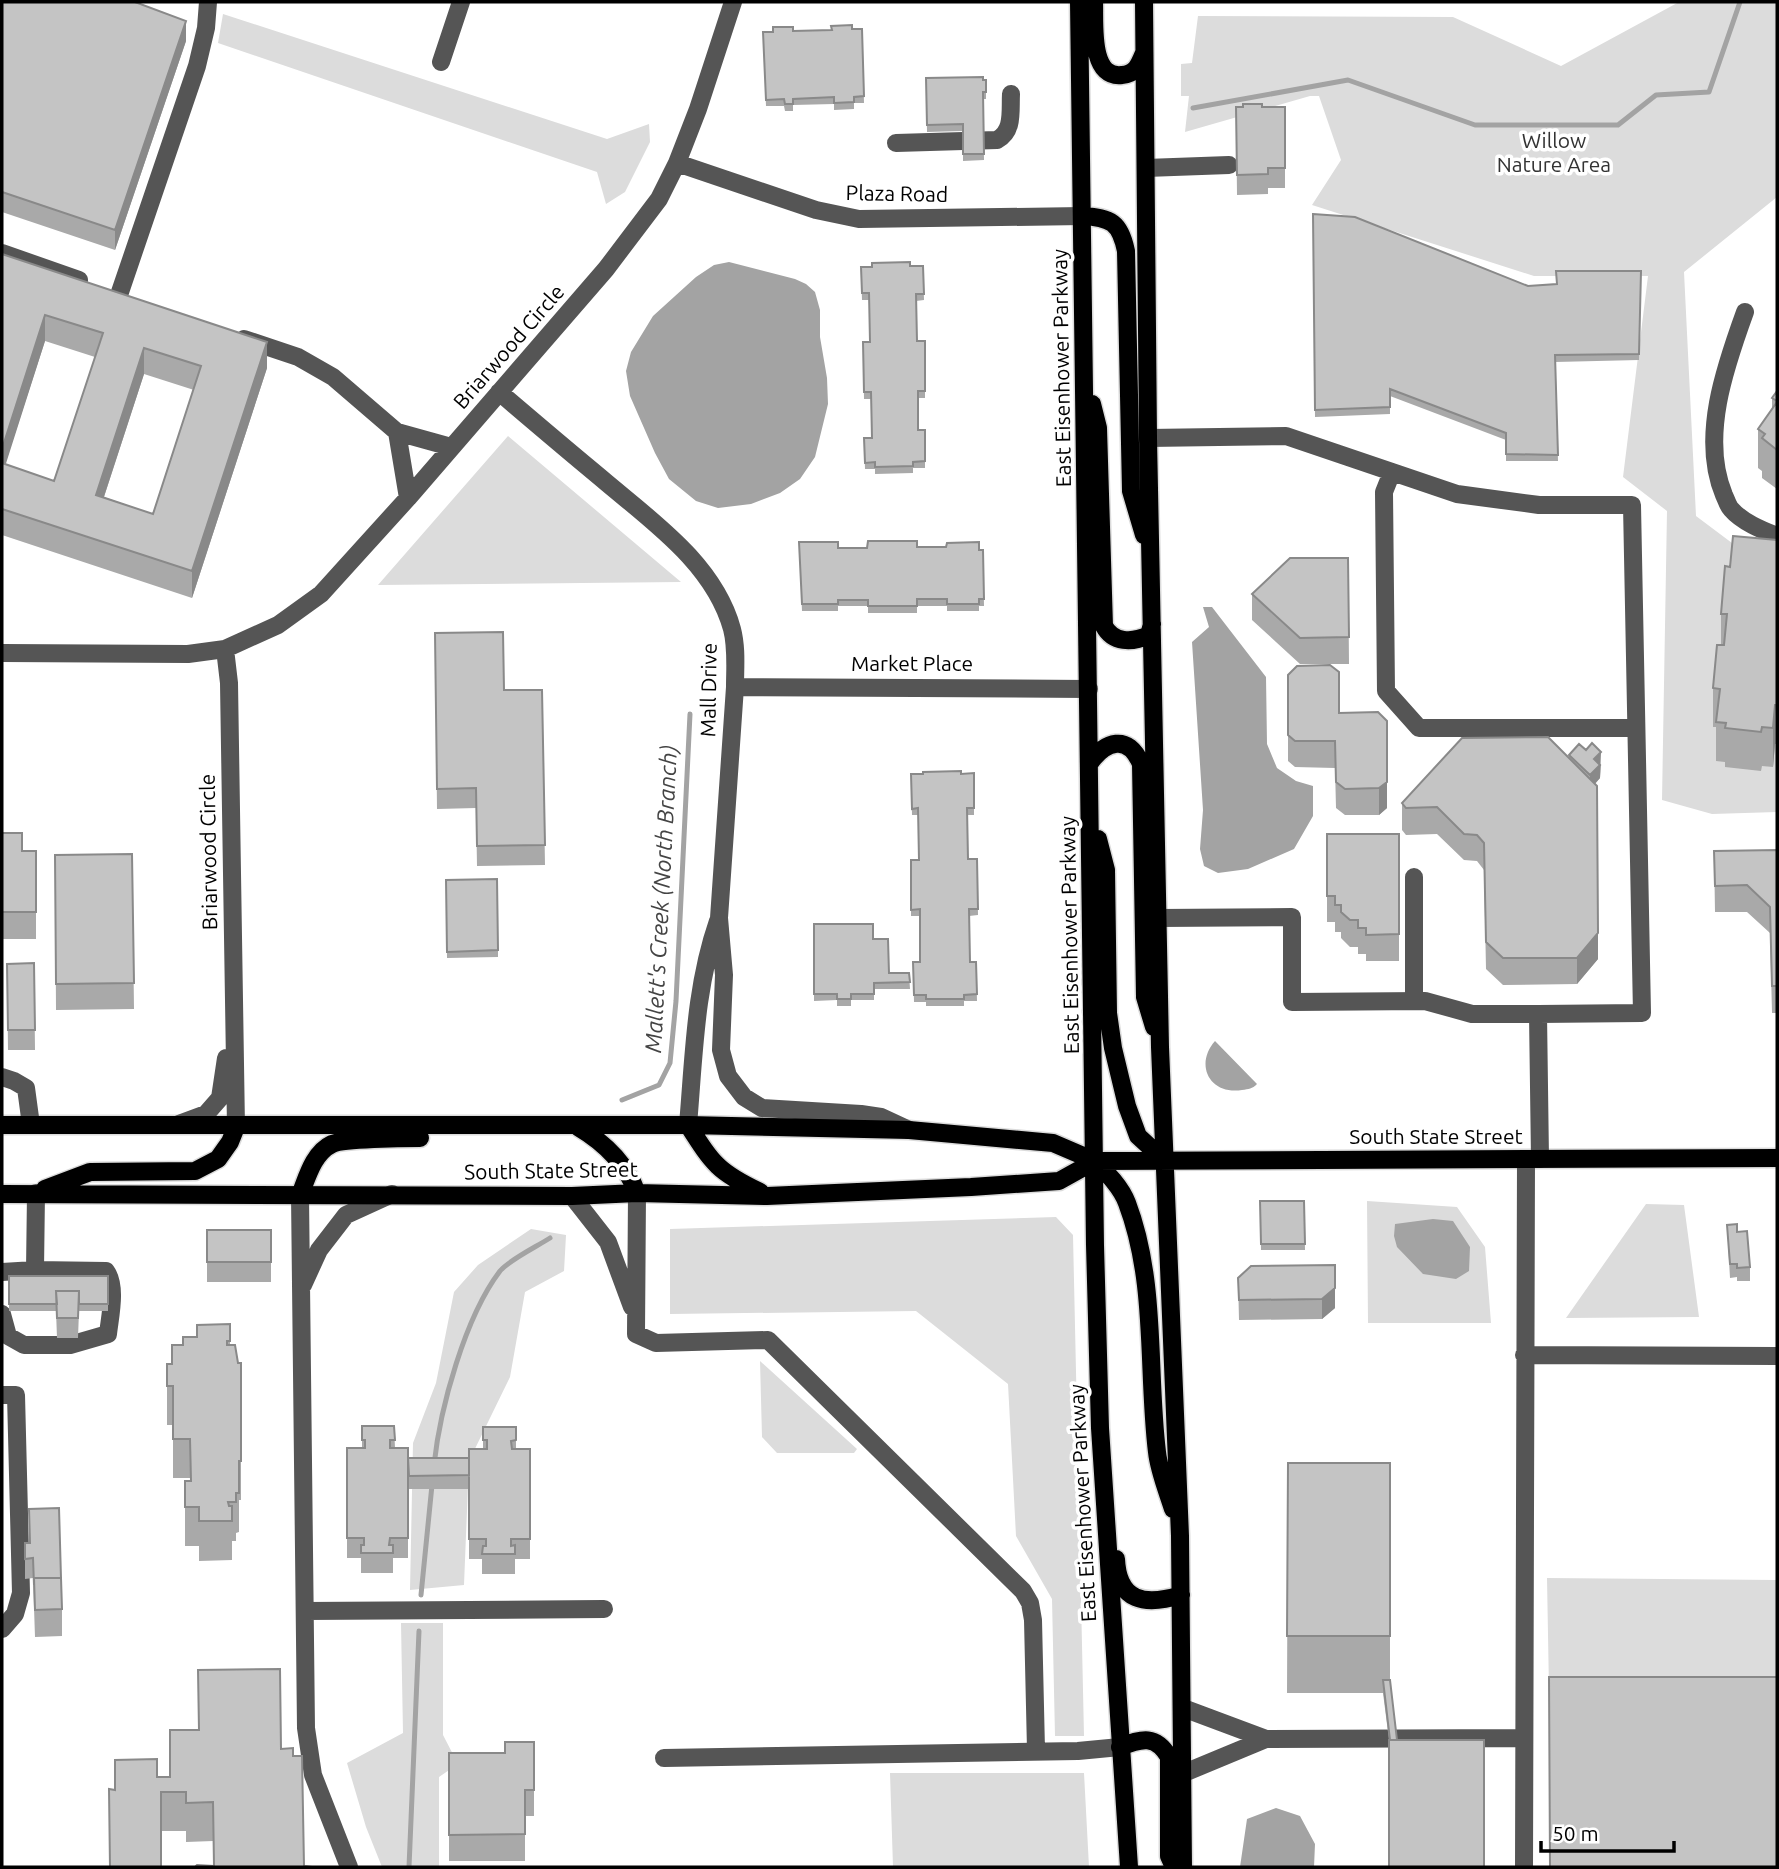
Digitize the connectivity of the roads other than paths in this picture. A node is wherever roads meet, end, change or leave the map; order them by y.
1 (208, 2) edge
2 (461, 2) edge
3 (1079, 2) edge
4 (1094, 2) edge
5 (1144, 2) edge
6 (729, 3) edge
7 (1145, 49) junction
8 (441, 62) dead end
9 (1011, 94) dead end
10 (896, 143) dead end
11 (677, 163) junction
12 (1229, 165) dead end
13 (1146, 168) junction
14 (1083, 216) junction
15 (2, 253) edge
16 (1745, 312) dead end
17 (234, 335) edge
18 (1085, 381) junction
19 (499, 392) junction
20 (397, 432) junction
21 (1148, 438) junction
22 (451, 447) junction
23 (1392, 472) junction
24 (408, 498) junction
25 (1777, 536) edge
26 (1151, 555) junction
27 (1152, 624) junction
28 (225, 649) junction
29 (2, 653) edge
30 (735, 687) junction
31 (1089, 688) junction
32 (1636, 728) junction
33 (1089, 764) junction
34 (1091, 808) junction
35 (1414, 877) dead end
36 (719, 918) junction
37 (1158, 918) junction
38 (1414, 1001) junction
39 (234, 1013) junction
40 (1538, 1014) junction
41 (1160, 1047) junction
42 (2, 1077) edge
43 (2, 1125) edge
44 (31, 1125) junction
45 (177, 1125) junction
46 (688, 1125) junction
47 (495, 1126) junction
48 (236, 1127) junction
49 (577, 1127) junction
50 (909, 1130) junction
51 (1777, 1158) edge
52 (1533, 1159) junction
53 (1164, 1160) junction
54 (1095, 1161) junction
55 (36, 1193) junction
56 (637, 1193) junction
57 (2, 1194) edge
58 (392, 1194) junction
59 (300, 1195) junction
60 (572, 1196) junction
61 (767, 1196) junction
62 (1095, 1245) junction
63 (35, 1270) junction
64 (2, 1272) edge
65 (300, 1292) junction
66 (2, 1314) edge
67 (636, 1320) junction
68 (1524, 1354) junction
69 (1777, 1356) edge
70 (9, 1395) edge
71 (1180, 1536) junction
72 (1181, 1595) junction
73 (604, 1609) dead end
74 (305, 1611) junction
75 (2, 1629) edge
76 (1183, 1708) junction
77 (1524, 1738) junction
78 (1266, 1739) junction
79 (1120, 1747) junction
80 (1036, 1750) junction
81 (664, 1758) dead end
82 (1184, 1773) junction
83 (349, 1867) edge
84 (1129, 1867) edge
85 (1174, 1867) edge
86 (1183, 1867) edge
87 (1524, 1867) edge

1 - 15 street
2 - 8 street
3 - 14 main road, East Eisenhower Parkway
4 - 7 main road
5 - 7 main road
6 - 11 street, Briarwood Circle
7 - 13 main road
9 - 10 street
11 - 14 street, Plaza Road
11 - 19 street, Briarwood Circle
12 - 13 street
13 - 21 main road
14 - 18 main road, East Eisenhower Parkway
14 - 26 main road
16 - 25 street
17 - 20 street
18 - 27 main road
18 - 31 main road, East Eisenhower Parkway
19 - 22 street, Briarwood Circle
19 - 30 street, Mall Drive
20 - 22 street
20 - 24 street
21 - 23 street
21 - 26 main road
22 - 24 street, Briarwood Circle
23 - 32 street
23 - 32 street
24 - 28 street, Briarwood Circle
26 - 27 main road
27 - 37 main road
28 - 29 street, Briarwood Circle
28 - 39 street, Briarwood Circle
30 - 31 street, Market Place
30 - 36 street, Mall Drive
31 - 33 main road, East Eisenhower Parkway
32 - 40 street
33 - 34 main road, East Eisenhower Parkway
33 - 41 main road
34 - 53 main road
34 - 54 main road, East Eisenhower Parkway
35 - 38 street
36 - 46 street, Mall Drive
36 - 50 street, Mall Drive
37 - 38 street
37 - 41 main road
38 - 40 street
39 - 45 street
39 - 48 street
40 - 52 street
41 - 53 main road
42 - 44 street
43 - 44 main road, South State Street
44 - 45 main road, South State Street
45 - 48 main road, South State Street
46 - 49 main road, South State Street
46 - 50 main road, South State Street
46 - 61 main road
47 - 48 main road, South State Street
47 - 49 main road, South State Street
47 - 59 main road
48 - 55 main road
49 - 56 main road
50 - 54 main road, South State Street
51 - 52 main road, South State Street
52 - 53 main road, South State Street
52 - 68 street
53 - 54 main road, South State Street
53 - 71 main road
54 - 61 main road, South State Street
54 - 62 main road, East Eisenhower Parkway
54 - 71 main road
55 - 57 main road, South State Street
55 - 59 main road, South State Street
55 - 63 street
56 - 60 main road, South State Street
56 - 61 main road, South State Street
56 - 67 street
58 - 59 main road, South State Street
58 - 60 main road, South State Street
58 - 65 street
59 - 65 street
60 - 67 street
62 - 72 main road
62 - 79 main road, East Eisenhower Parkway
63 - 64 street
63 - 66 street
65 - 74 street
67 - 80 street
68 - 69 street
68 - 77 street
70 - 75 street
71 - 72 main road
72 - 76 main road
73 - 74 street
74 - 83 street
76 - 78 street
76 - 82 main road
77 - 78 street
77 - 87 street
78 - 82 street
79 - 80 street
79 - 84 main road, East Eisenhower Parkway
79 - 85 main road
80 - 81 street
82 - 86 main road

